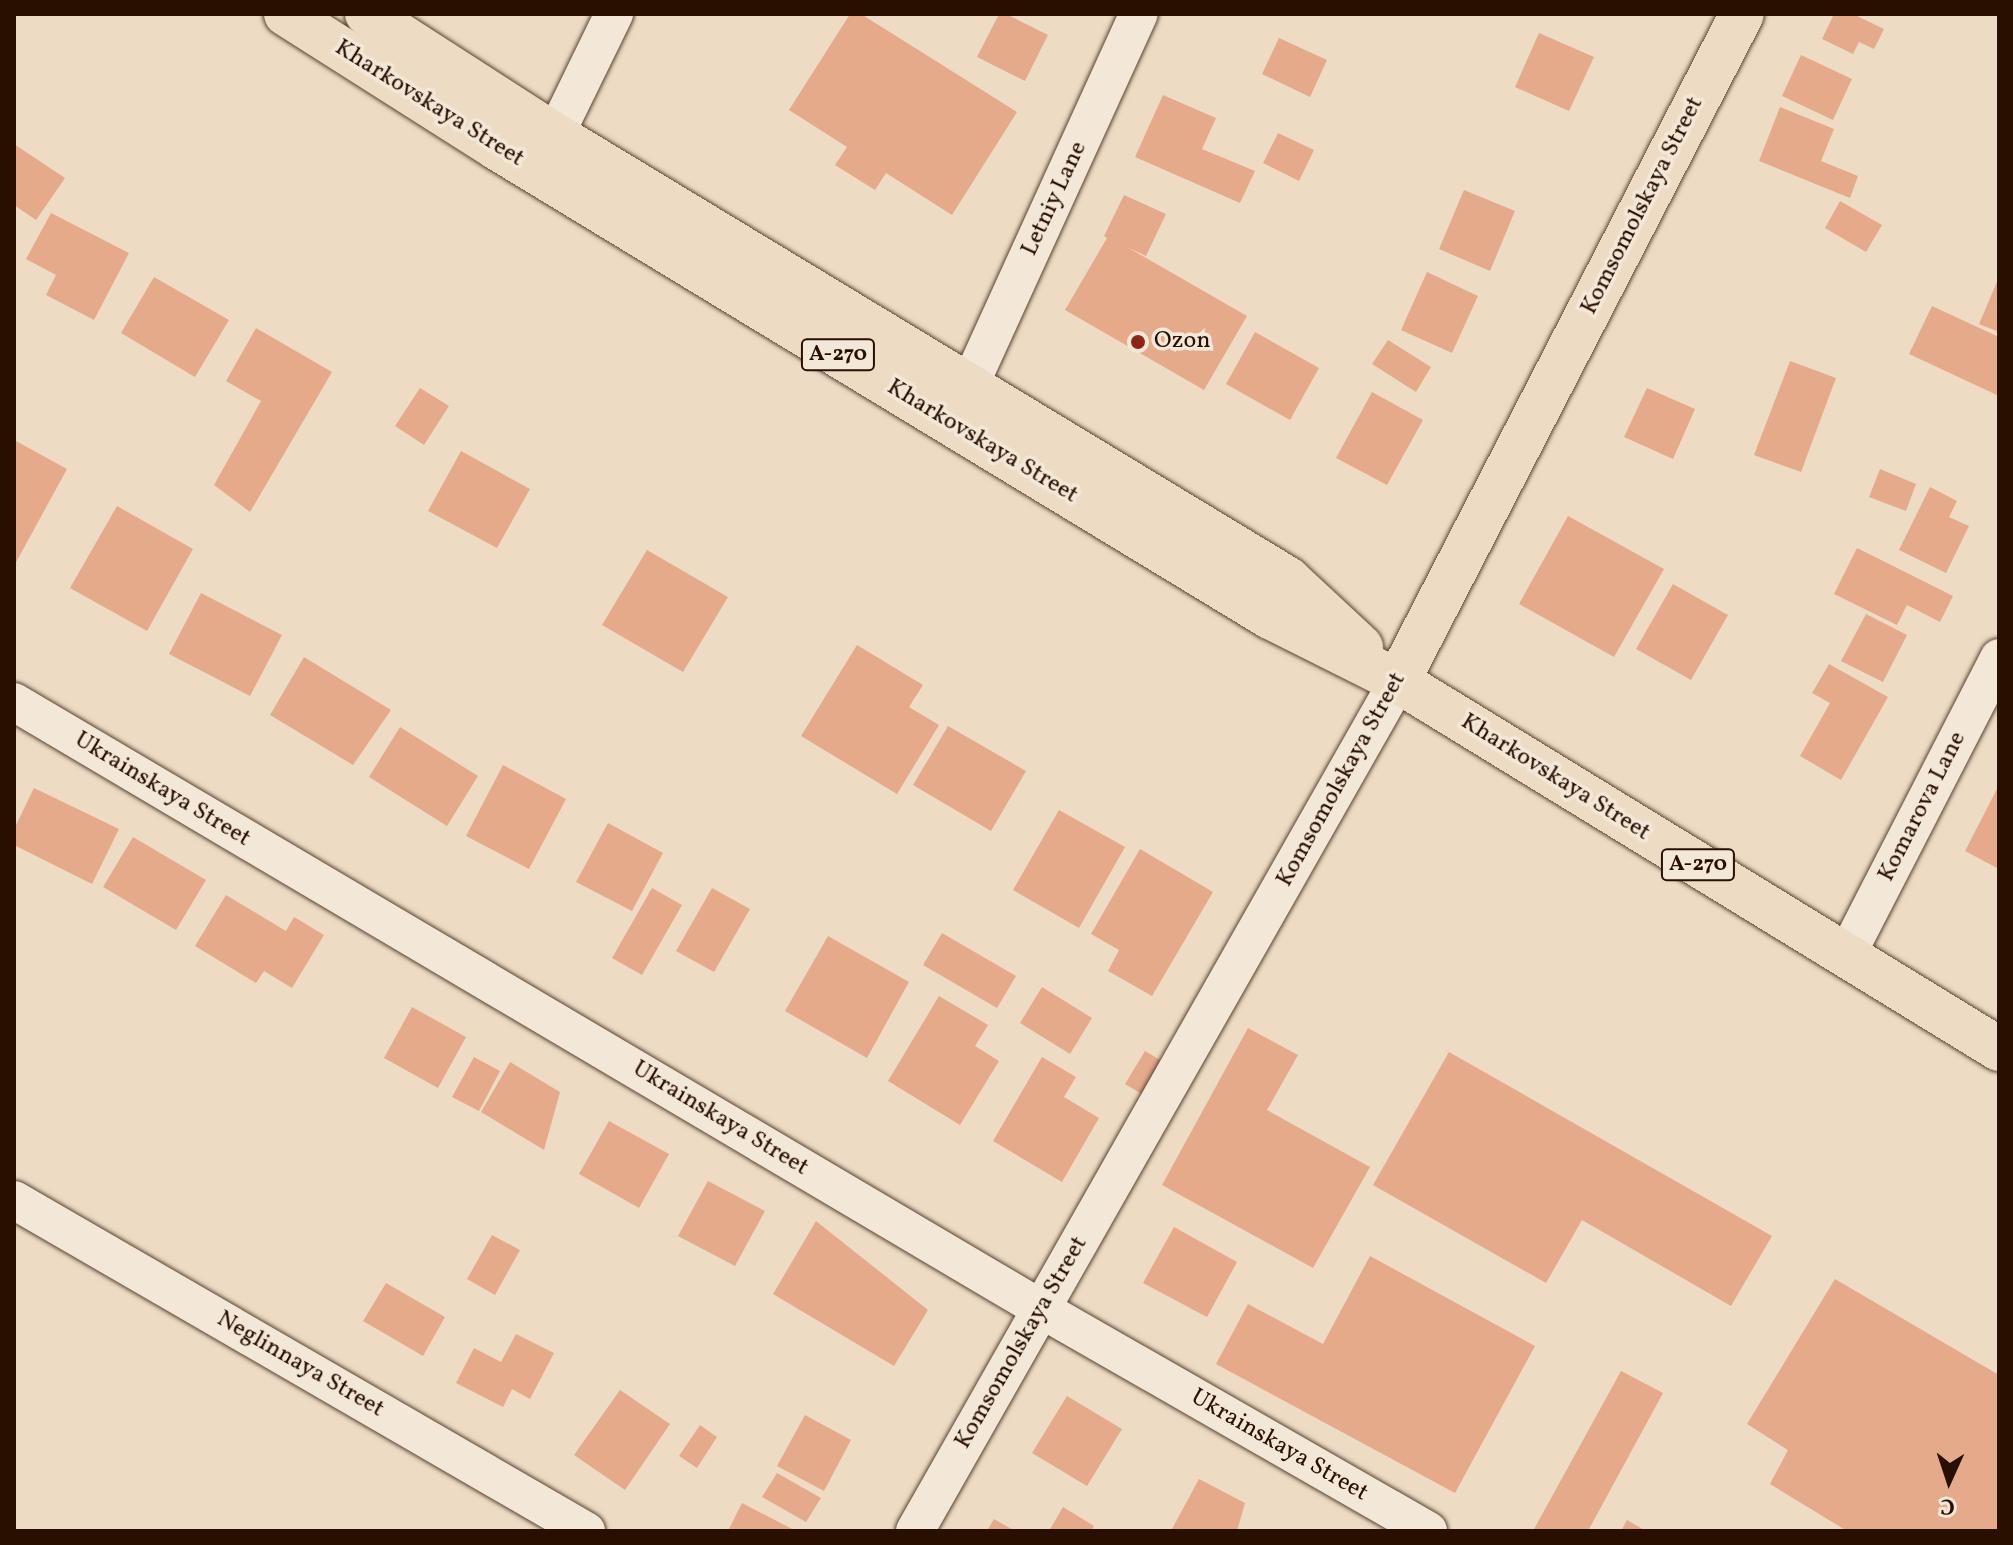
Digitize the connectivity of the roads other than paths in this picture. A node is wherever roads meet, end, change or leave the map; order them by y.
1 (286, 14) edge
2 (367, 14) edge
3 (614, 14) edge
4 (1139, 14) edge
5 (1742, 14) edge
6 (555, 135) junction
7 (970, 384) junction
8 (1999, 658) edge
9 (1398, 681) junction
10 (14, 702) edge
11 (1846, 956) junction
12 (1999, 1049) edge
13 (14, 1200) edge
14 (1041, 1309) junction
15 (586, 1531) edge
16 (915, 1531) edge
17 (1428, 1531) edge

1 - 9 main road, Kharkovskaya Street / А-270
2 - 6 main road, Kharkovskaya Street / А-270
3 - 6 street
4 - 7 street, Letniy Lane
5 - 9 main road, Komsomolskaya Street
6 - 7 main road, Kharkovskaya Street / А-270
7 - 9 main road, Kharkovskaya Street / А-270
8 - 11 street, Komarova Lane
9 - 11 main road, Kharkovskaya Street / А-270
9 - 14 street, Komsomolskaya Street
10 - 14 street, Ukrainskaya Street
11 - 12 main road, Kharkovskaya Street / А-270
13 - 15 street, Neglinnaya Street
14 - 16 street, Komsomolskaya Street
14 - 17 street, Ukrainskaya Street

